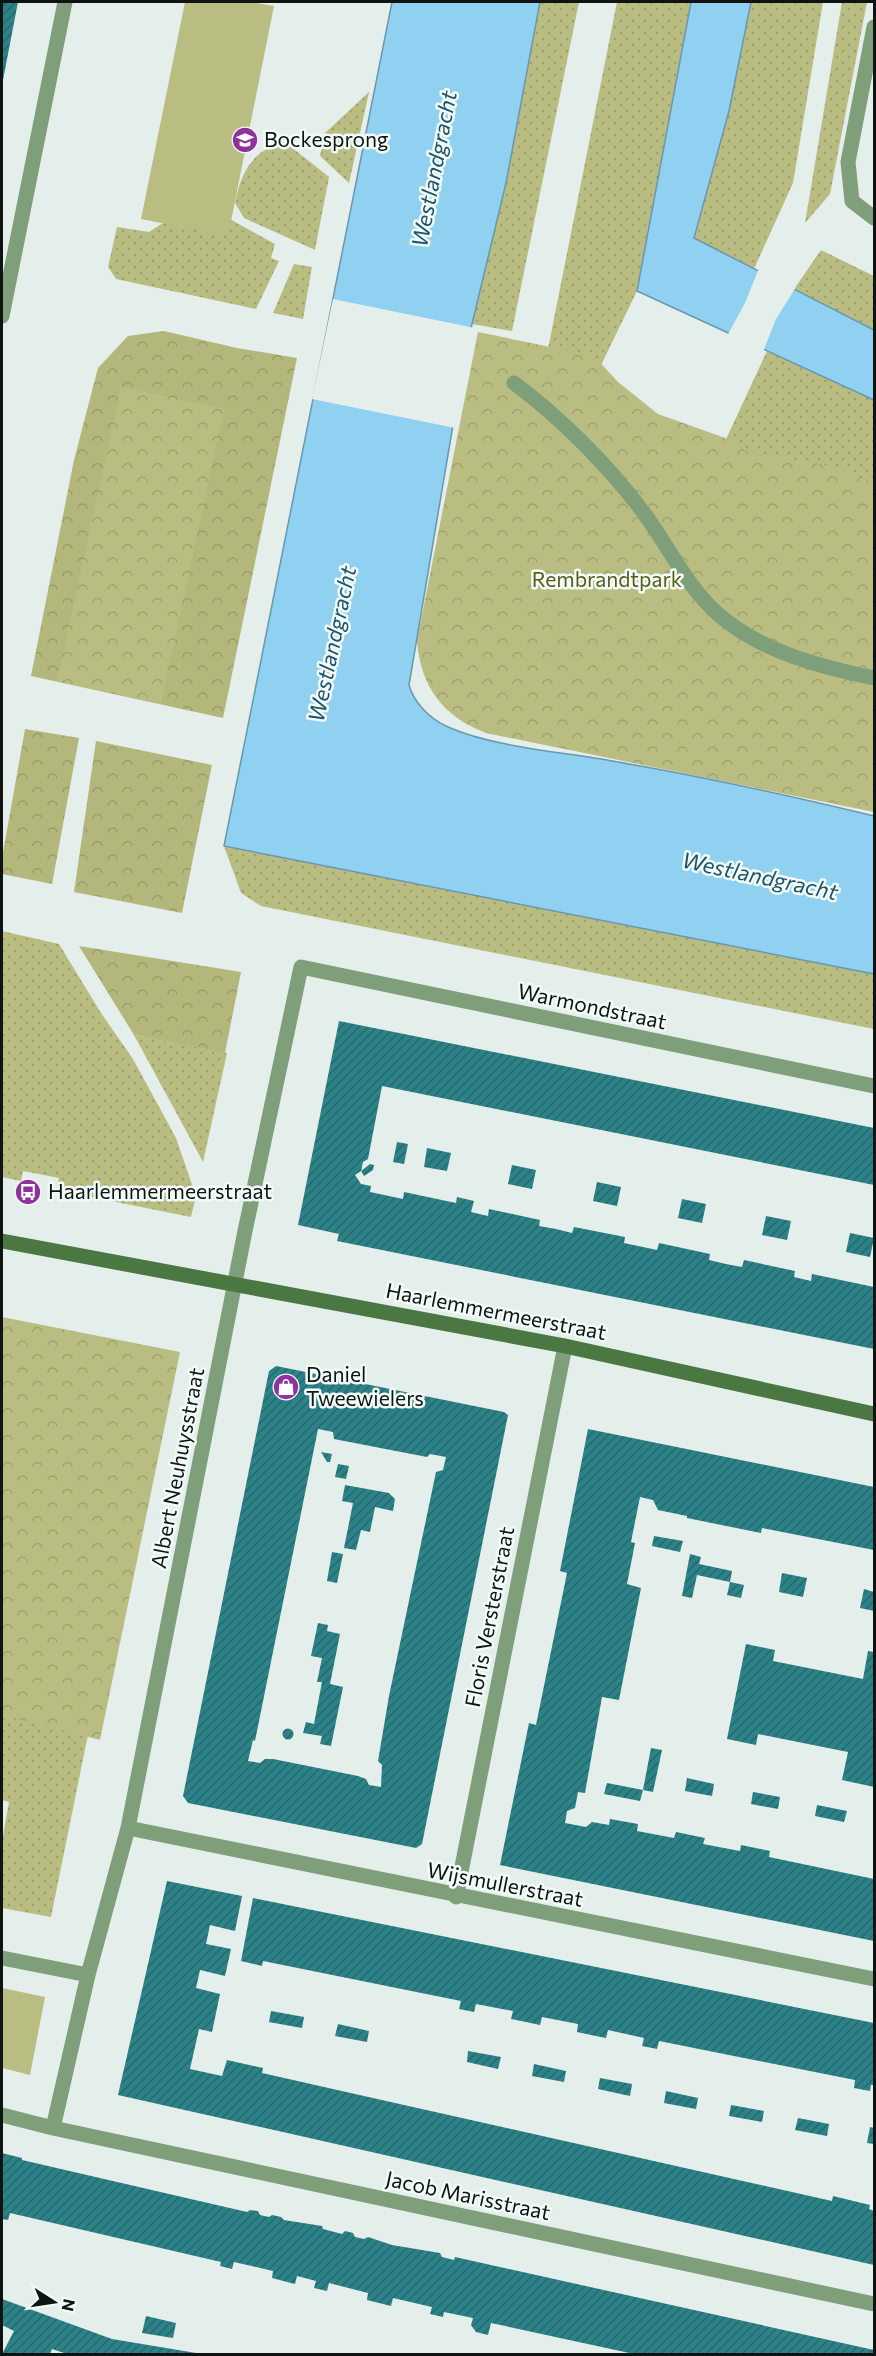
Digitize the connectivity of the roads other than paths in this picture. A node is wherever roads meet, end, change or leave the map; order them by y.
1 (66, 2) edge
2 (874, 27) edge
3 (874, 218) edge
4 (5, 277) edge
5 (2, 316) edge
6 (514, 383) dead end
7 (874, 678) edge
8 (301, 967) joint
9 (874, 1086) edge
10 (2, 1241) edge
11 (235, 1283) junction
12 (565, 1346) junction
13 (874, 1414) edge
14 (128, 1828) junction
15 (456, 1897) junction
16 (2, 1958) edge
17 (88, 1975) junction
18 (874, 1979) edge
19 (2, 2115) edge
20 (53, 2128) junction
21 (874, 2304) edge

1 - 4 street
2 - 3 street
4 - 5 street
6 - 7 street
8 - 9 street, Warmondstraat
8 - 11 street, Albert Neuhuysstraat
10 - 11 main road, Haarlemmermeerstraat
11 - 12 main road, Haarlemmermeerstraat
11 - 14 street, Albert Neuhuysstraat
12 - 13 main road, Haarlemmermeerstraat
12 - 15 street, Floris Versterstraat
14 - 15 street, Wijsmullerstraat
14 - 17 street, Albert Neuhuysstraat
15 - 18 street, Wijsmullerstraat
16 - 17 street
17 - 20 street, Albert Neuhuysstraat
19 - 20 street, Jacob Marisstraat
20 - 21 street, Jacob Marisstraat

